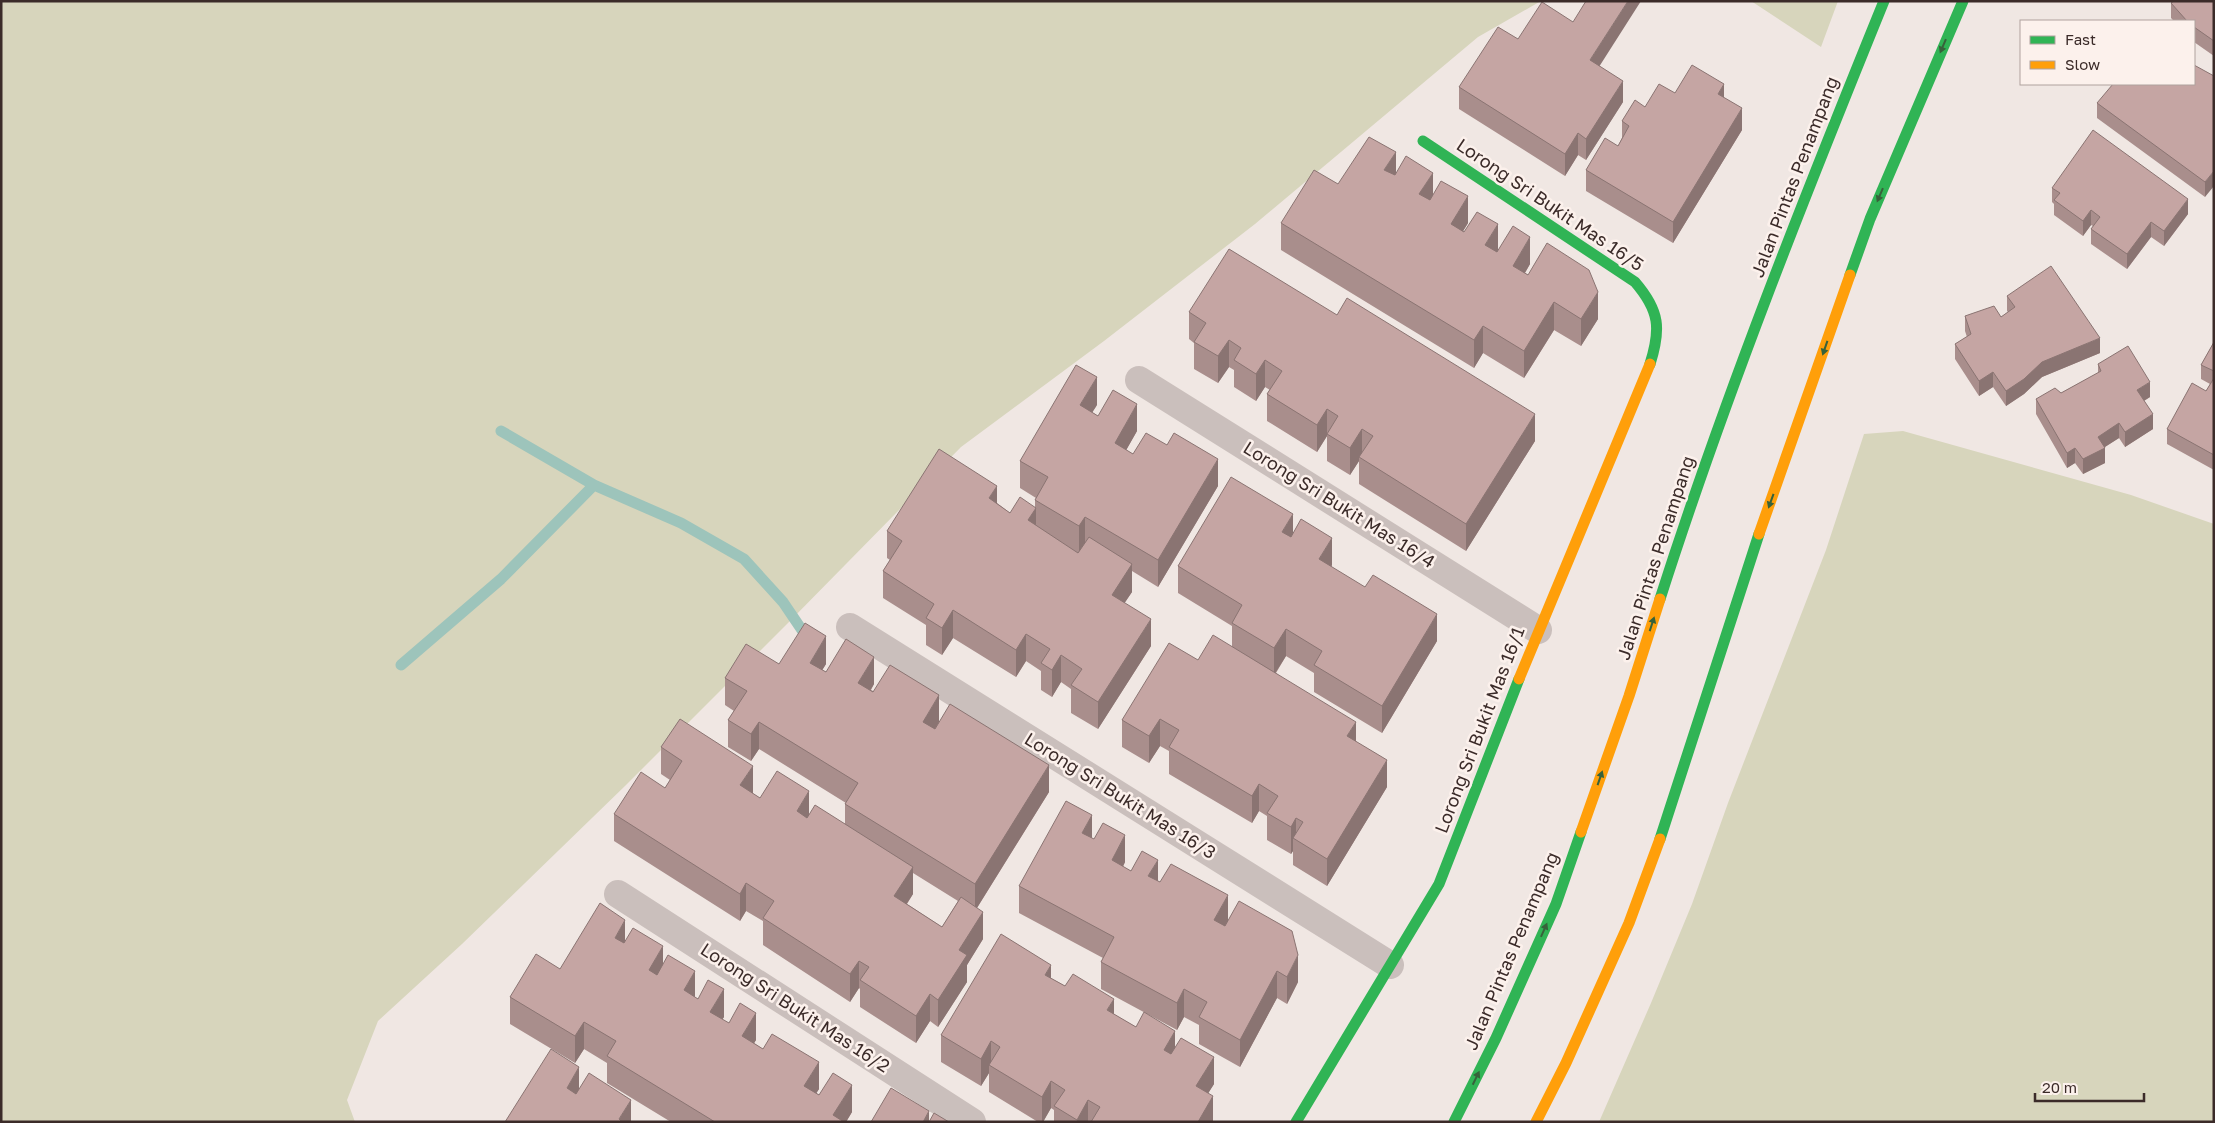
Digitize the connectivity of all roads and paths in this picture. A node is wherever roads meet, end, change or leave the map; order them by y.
1 (1884, 1) edge
2 (1963, 1) edge
3 (1424, 141) dead end
4 (1658, 332) joint
5 (1139, 380) dead end
6 (850, 627) dead end
7 (1538, 630) junction
8 (618, 894) dead end
9 (1390, 965) junction
10 (972, 1122) edge
11 (1296, 1122) edge
12 (1454, 1122) edge
13 (1536, 1122) edge

12 -> 1 main road, Jalan Pintas Penampang
2 -> 13 main road
3 - 4 main road, Lorong Sri Bukit Mas 16/5
4 - 7 main road, Lorong Sri Bukit Mas 16/1
5 - 7 street, Lorong Sri Bukit Mas 16/4
6 - 9 street, Lorong Sri Bukit Mas 16/3
7 - 9 main road, Lorong Sri Bukit Mas 16/1
8 - 10 street, Lorong Sri Bukit Mas 16/2
9 - 11 main road, Lorong Sri Bukit Mas 16/1

